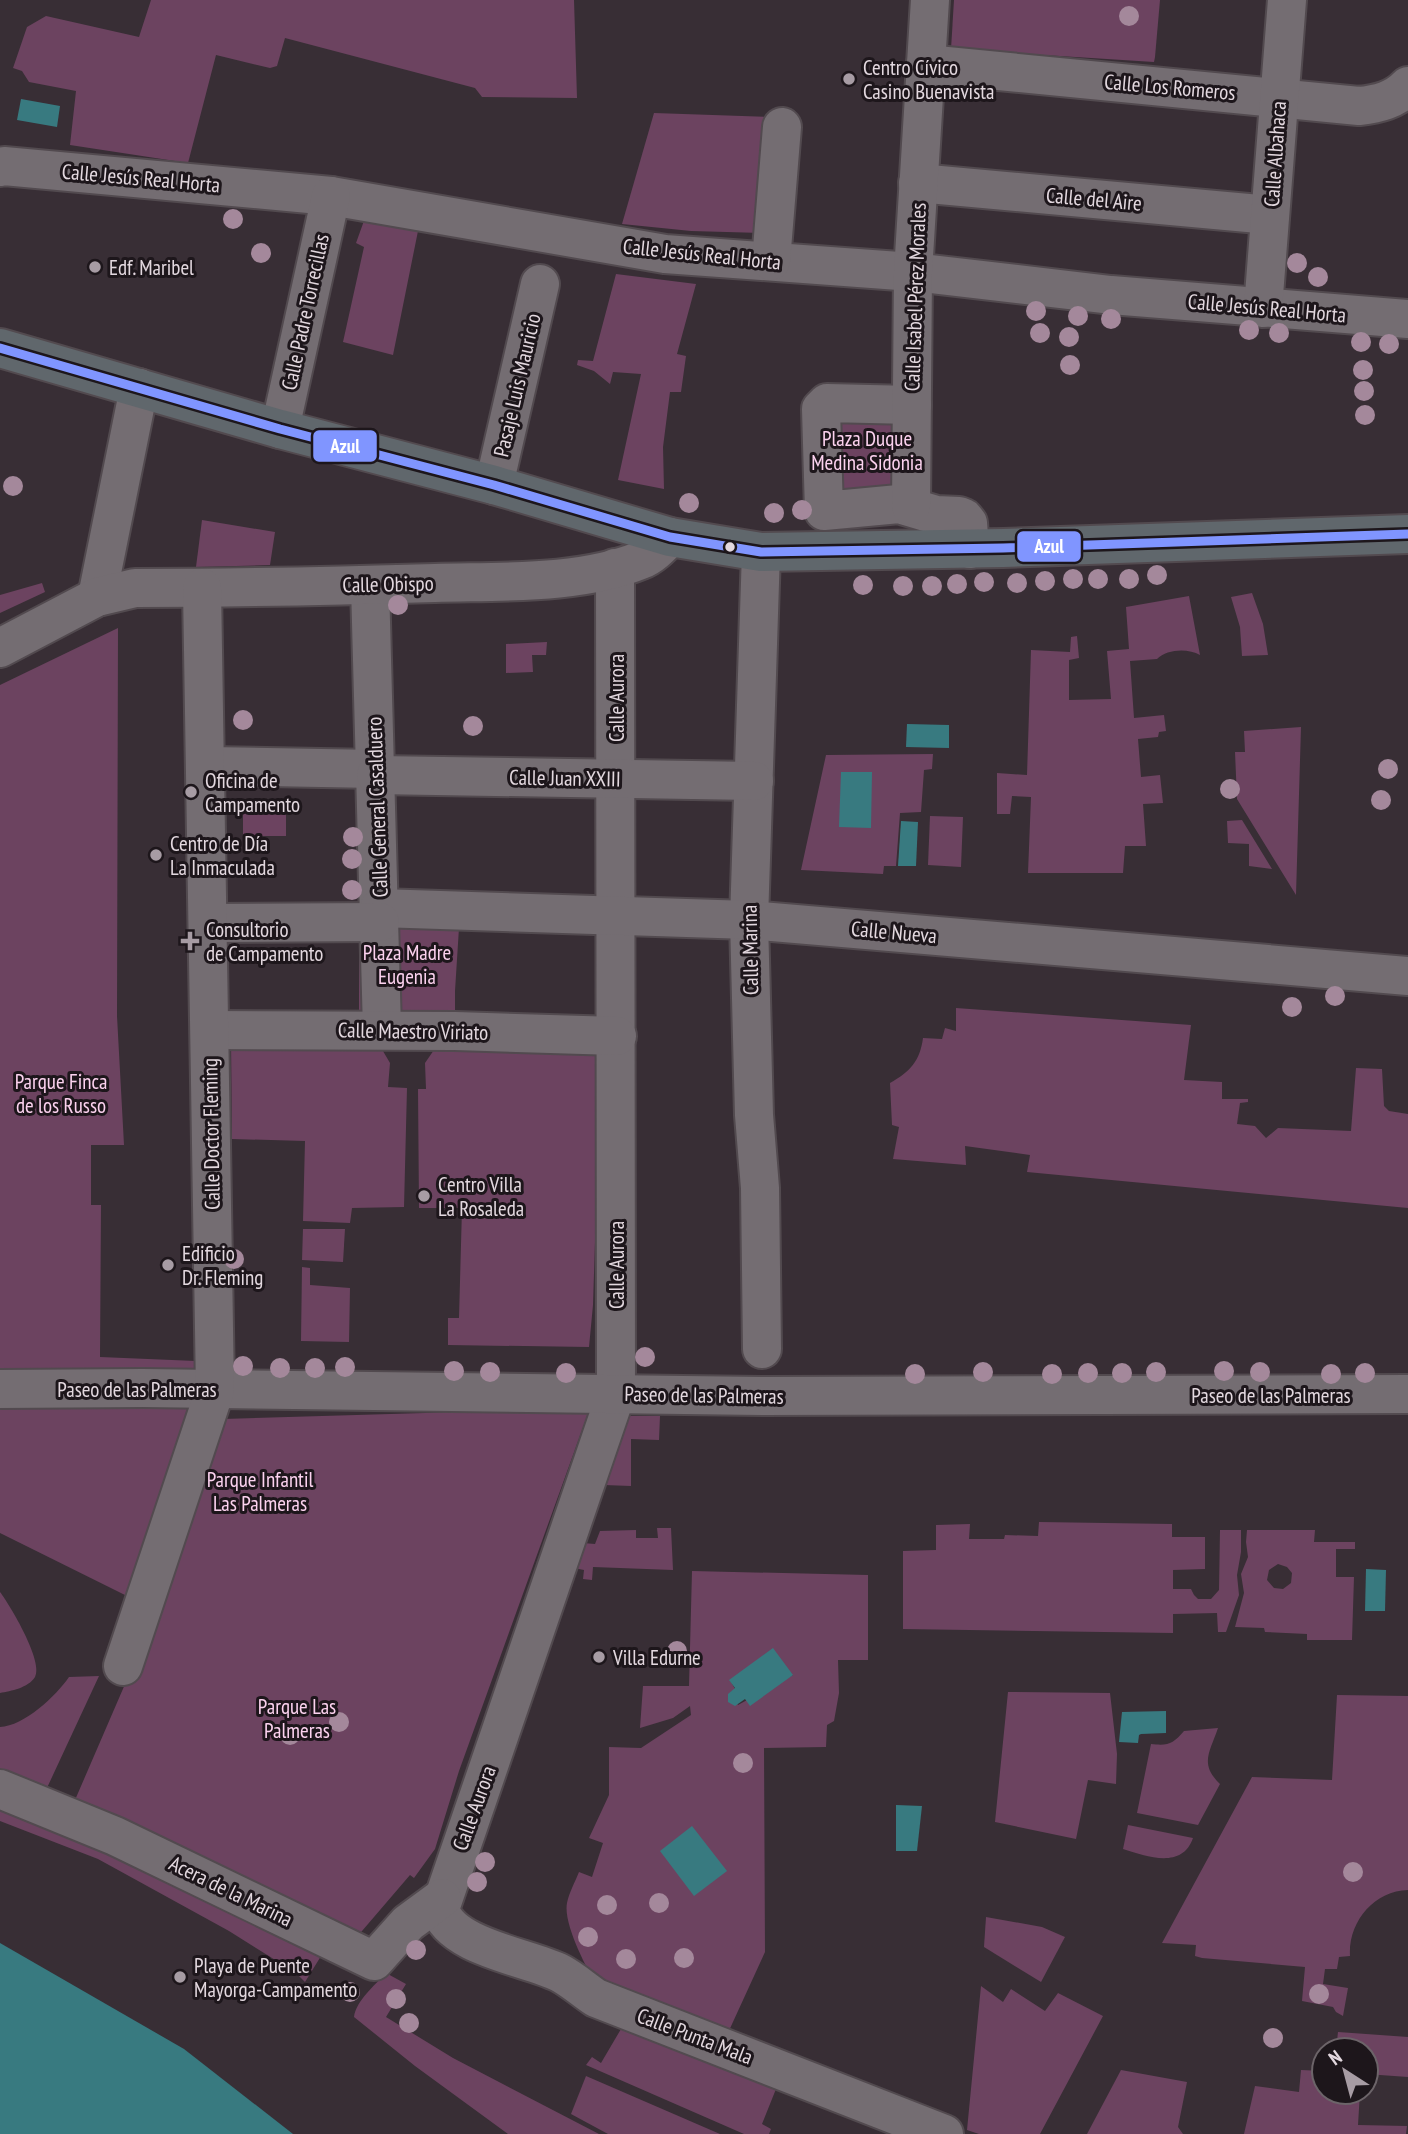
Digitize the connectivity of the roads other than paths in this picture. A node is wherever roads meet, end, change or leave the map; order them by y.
1 (930, 0) edge
2 (1287, 0) edge
3 (926, 64) junction
4 (1408, 86) edge
5 (1279, 98) junction
6 (782, 127) dead end
7 (0, 167) edge
8 (919, 183) junction
9 (331, 196) junction
10 (1270, 215) junction
11 (771, 261) junction
12 (913, 271) junction
13 (540, 284) dead end
14 (1263, 308) junction
15 (1408, 319) edge
16 (0, 348) edge
17 (139, 388) junction
18 (912, 405) junction
19 (280, 429) junction
20 (494, 485) junction
21 (911, 506) junction
22 (1408, 534) edge
23 (670, 537) junction
24 (970, 549) junction
25 (761, 552) junction
26 (615, 568) junction
27 (370, 585) junction
28 (202, 588) junction
29 (97, 597) junction
30 (0, 648) edge
31 (207, 766) junction
32 (376, 772) junction
33 (617, 779) junction
34 (754, 781) junction
35 (380, 915) junction
36 (617, 918) junction
37 (749, 920) junction
38 (208, 923) junction
39 (1408, 976) edge
40 (210, 1030) junction
41 (382, 1030) junction
42 (617, 1036) junction
43 (762, 1349) dead end
44 (0, 1389) edge
45 (215, 1390) junction
46 (616, 1394) junction
47 (1408, 1394) edge
48 (123, 1666) dead end
49 (0, 1789) edge
50 (446, 1913) junction
51 (944, 2134) edge

1 - 3 street, Calle Isabel Pérez Morales
2 - 5 street, Calle Albahaca
3 - 5 street, Calle Los Romeros
3 - 8 street, Calle Isabel Pérez Morales
4 - 5 street, Calle Los Romeros
5 - 10 street, Calle Albahaca
6 - 11 street
7 - 9 street, Calle Jesús Real Horta
8 - 10 street, Calle del Aire
8 - 12 street, Calle Isabel Pérez Morales
9 - 11 street, Calle Jesús Real Horta
9 - 19 street, Calle Padre Torrecillas
10 - 14 street, Calle Albahaca
11 - 12 street, Calle Jesús Real Horta
12 - 14 street, Calle Jesús Real Horta
12 - 18 street, Calle Isabel Pérez Morales
13 - 20 street, Pasaje Luis Mauricio
14 - 15 street, Calle Jesús Real Horta
16 - 17 highway
17 - 19 highway
17 - 29 street
18 - 21 street, Calle Isabel Pérez Morales
18 - 21 street
19 - 20 highway
20 - 23 highway
21 - 24 street
22 - 24 highway
23 - 25 highway
23 - 26 street, Calle Obispo
24 - 25 highway
25 - 34 street, Calle Marina
26 - 27 street, Calle Obispo
26 - 33 street, Calle Aurora
27 - 28 street, Calle Obispo
27 - 32 street, Calle General Casalduero
28 - 29 street, Calle Obispo
28 - 31 street, Calle Doctor Fleming
29 - 30 street, Calle Obispo
31 - 32 street, Calle Juan XXIII
31 - 38 street, Calle Doctor Fleming
32 - 33 street, Calle Juan XXIII
32 - 35 street, Calle General Casalduero
33 - 34 street, Calle Juan XXIII
33 - 36 street, Calle Aurora
34 - 37 street, Calle Marina
35 - 36 street, Calle Nueva
35 - 38 street, Calle Nueva
35 - 41 street, Calle General Casalduero
36 - 37 street, Calle Nueva
36 - 42 street, Calle Aurora
37 - 39 street, Calle Nueva
37 - 43 street, Calle Marina
38 - 40 street, Calle Doctor Fleming
40 - 41 street, Calle Maestro Viriato
40 - 45 street, Calle Doctor Fleming
41 - 42 street, Calle Maestro Viriato
42 - 46 street, Calle Aurora
44 - 45 street, Paseo de las Palmeras
45 - 46 street, Paseo de las Palmeras
45 - 48 street, Calle Doctor Fleming
46 - 47 street, Paseo de las Palmeras
46 - 50 street, Calle Aurora
49 - 50 street, Acera de la Marina
50 - 51 street, Calle Punta Mala

